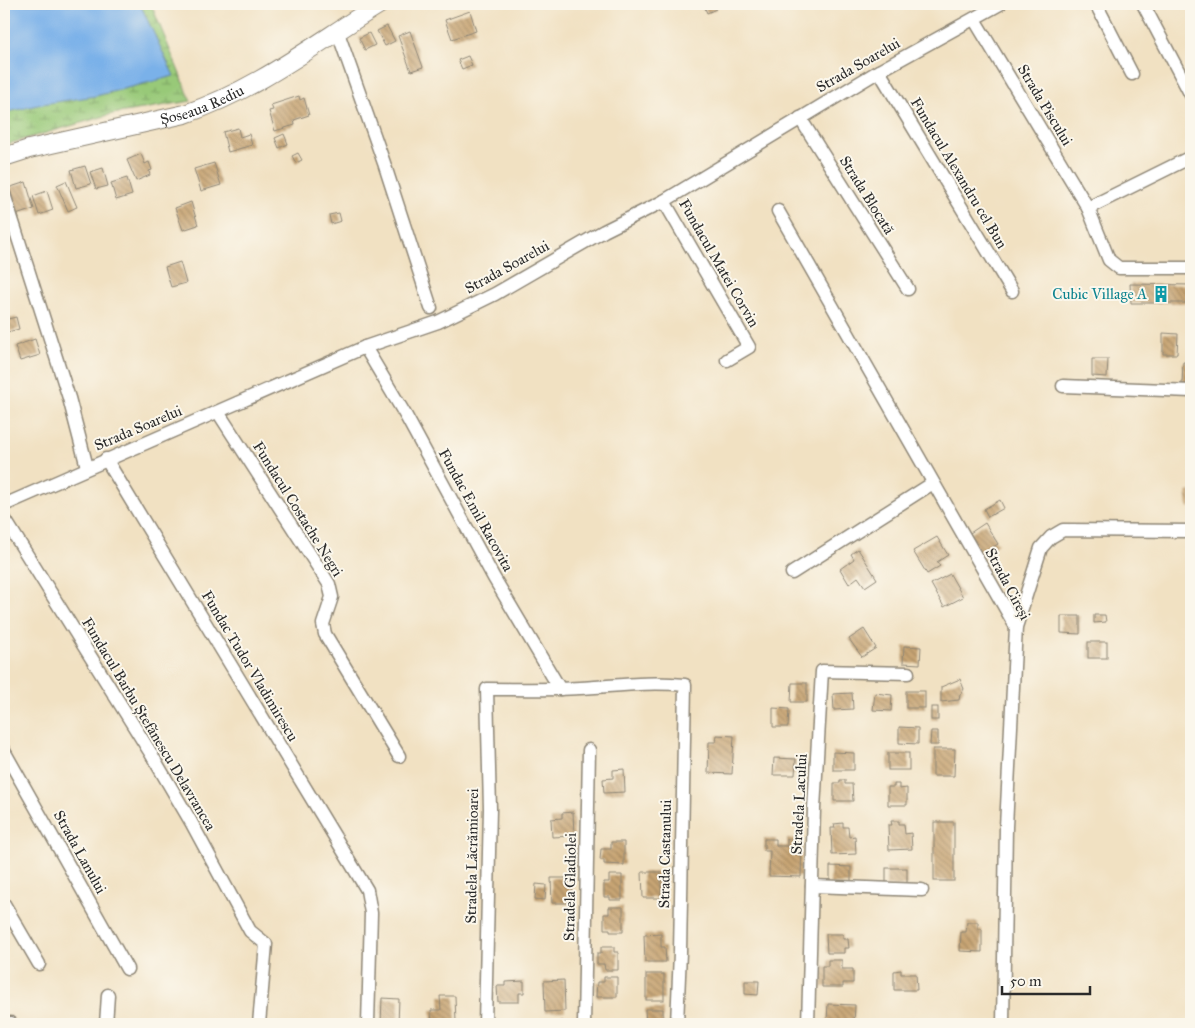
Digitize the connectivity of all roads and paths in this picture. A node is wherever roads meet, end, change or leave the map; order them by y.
1 (380, 4) edge
2 (1000, 4) edge
3 (1096, 4) edge
4 (1143, 4) edge
5 (974, 19) junction
6 (337, 30) junction
7 (879, 71) junction
8 (1132, 74) dead end
9 (1191, 95) edge
10 (800, 118) junction
11 (4, 157) edge
12 (1191, 157) edge
13 (4, 194) edge
14 (664, 200) junction
15 (1088, 208) junction
16 (778, 211) dead end
17 (1191, 268) edge
18 (908, 289) dead end
19 (1012, 291) dead end
20 (430, 308) dead end
21 (365, 347) junction
22 (727, 360) dead end
23 (1063, 386) dead end
24 (1191, 391) edge
25 (218, 412) junction
26 (106, 459) junction
27 (87, 467) junction
28 (933, 483) junction
29 (4, 505) edge
30 (4, 518) edge
31 (1191, 531) edge
32 (792, 573) dead end
33 (1016, 628) junction
34 (908, 673) dead end
35 (560, 689) junction
36 (589, 750) dead end
37 (4, 751) edge
38 (399, 756) dead end
39 (812, 886) junction
40 (922, 890) dead end
41 (4, 904) edge
42 (39, 964) dead end
43 (127, 969) dead end
44 (108, 995) dead end
45 (106, 1024) edge
46 (259, 1024) edge
47 (368, 1024) edge
48 (485, 1024) edge
49 (584, 1024) edge
50 (677, 1024) edge
51 (808, 1024) edge
52 (1003, 1024) edge

1 - 6 main road, Șoseaua Rediu
2 - 5 street, Strada Soarelui
3 - 8 street
4 - 9 street
5 - 7 street, Strada Soarelui
5 - 15 street, Strada Piscului
6 - 11 main road, Șoseaua Rediu
6 - 20 street
7 - 10 street, Strada Soarelui
7 - 19 street, Fundacul Alexandru cel Bun
10 - 14 street, Strada Soarelui
10 - 18 street, Strada Blocată
12 - 15 street
13 - 27 street
14 - 21 street, Strada Soarelui
14 - 22 street, Fundacul Matei Corvin
15 - 17 street, Strada Piscului
16 - 28 street, Strada Cireși
21 - 25 street, Strada Soarelui
21 - 35 street, Fundac Emil Racovita
23 - 24 street
25 - 26 street, Strada Soarelui
25 - 38 street, Fundacul Costache Negri
26 - 27 street, Strada Soarelui
26 - 47 street, Fundac Tudor Vladimirescu
27 - 29 street, Strada Soarelui
28 - 32 street
28 - 33 street, Strada Cireși
30 - 46 street, Fundacul Barbu Ștefănescu Delavrancea
31 - 33 street
33 - 52 street, Strada Cireși
34 - 39 street, Stradela Lacului
35 - 48 street, Stradela Lăcrămioarei
35 - 50 street, Strada Castanului
36 - 49 street, Stradela Gladiolei
37 - 43 street, Strada Lanului
39 - 40 street
39 - 51 street, Stradela Lacului
41 - 42 street
44 - 45 street

